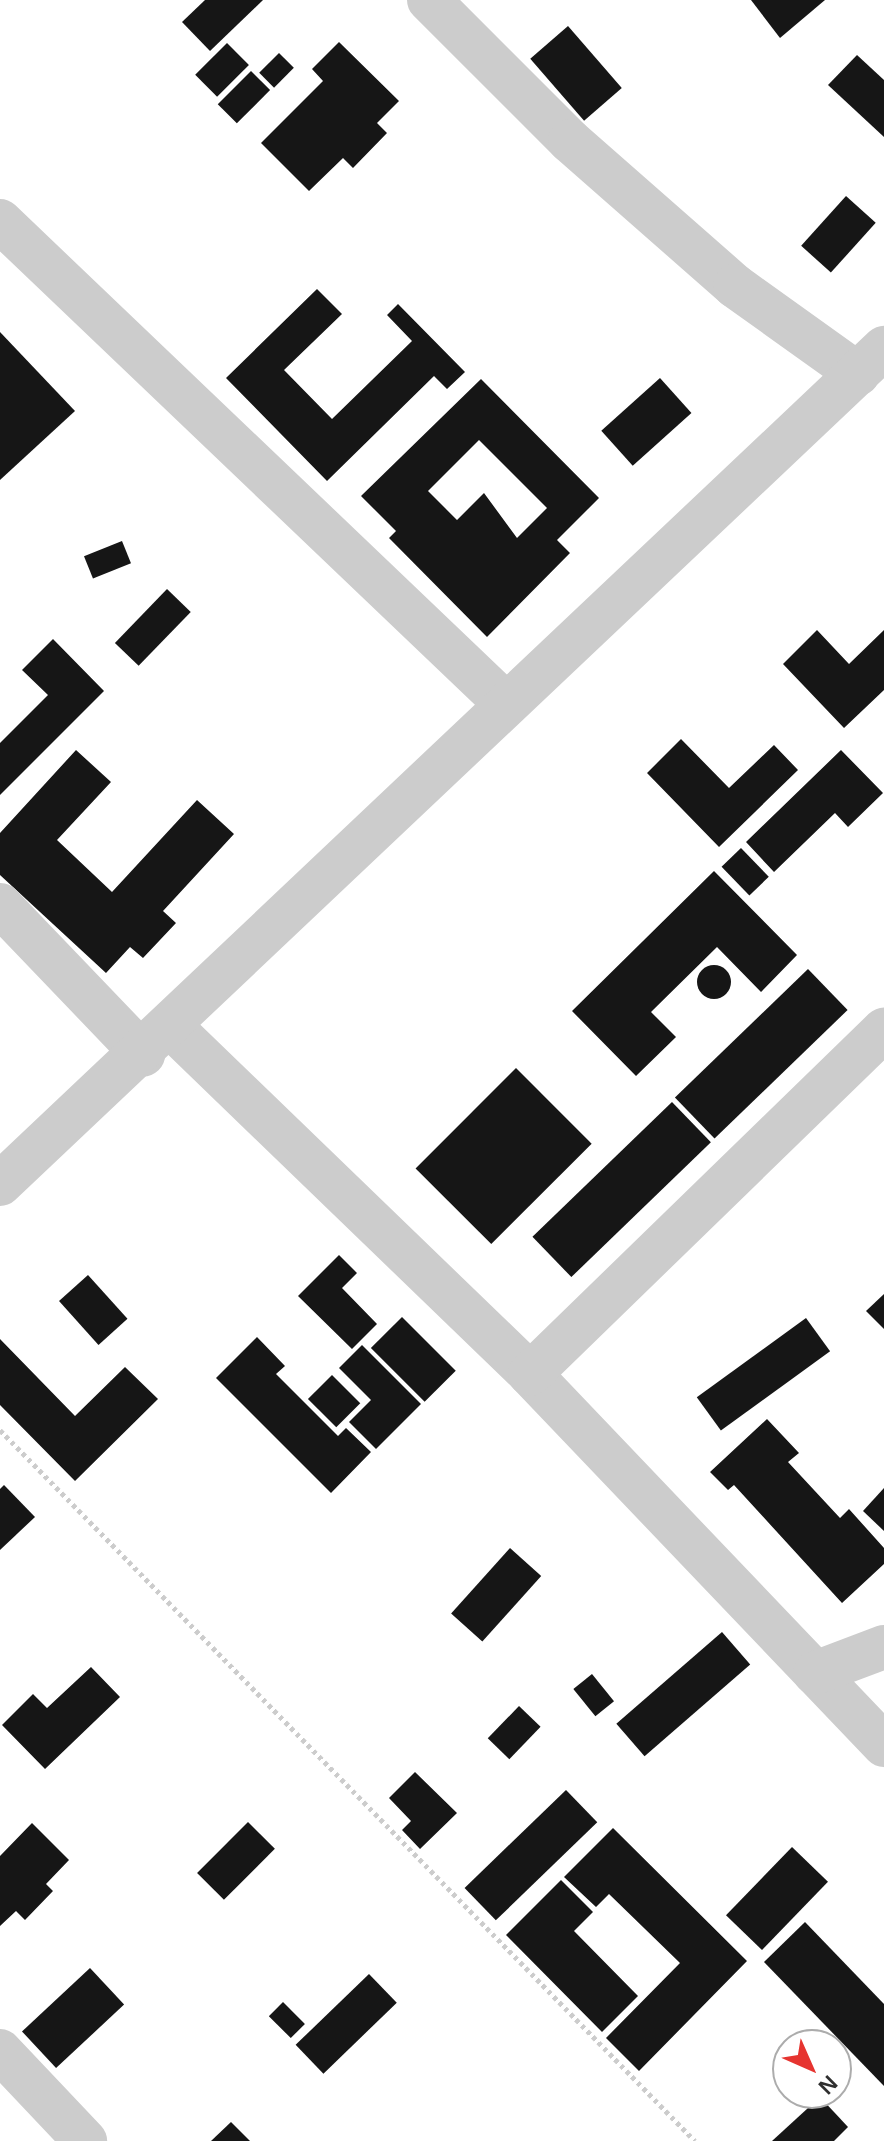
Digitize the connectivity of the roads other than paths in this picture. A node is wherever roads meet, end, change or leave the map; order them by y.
1 (429, 0) edge
2 (0, 221) edge
3 (871, 361) edge
4 (506, 704) junction
5 (0, 905) edge
6 (884, 1030) edge
7 (157, 1040) junction
8 (0, 1184) edge
9 (530, 1374) junction
10 (884, 1647) edge
11 (815, 1673) junction
12 (884, 1745) edge
13 (0, 2051) edge
14 (85, 2141) edge

1 - 3 street
2 - 4 street
3 - 4 street
4 - 7 street
5 - 7 street
6 - 9 street
7 - 8 street
7 - 9 street
9 - 11 street
10 - 11 street
11 - 12 street
13 - 14 street

